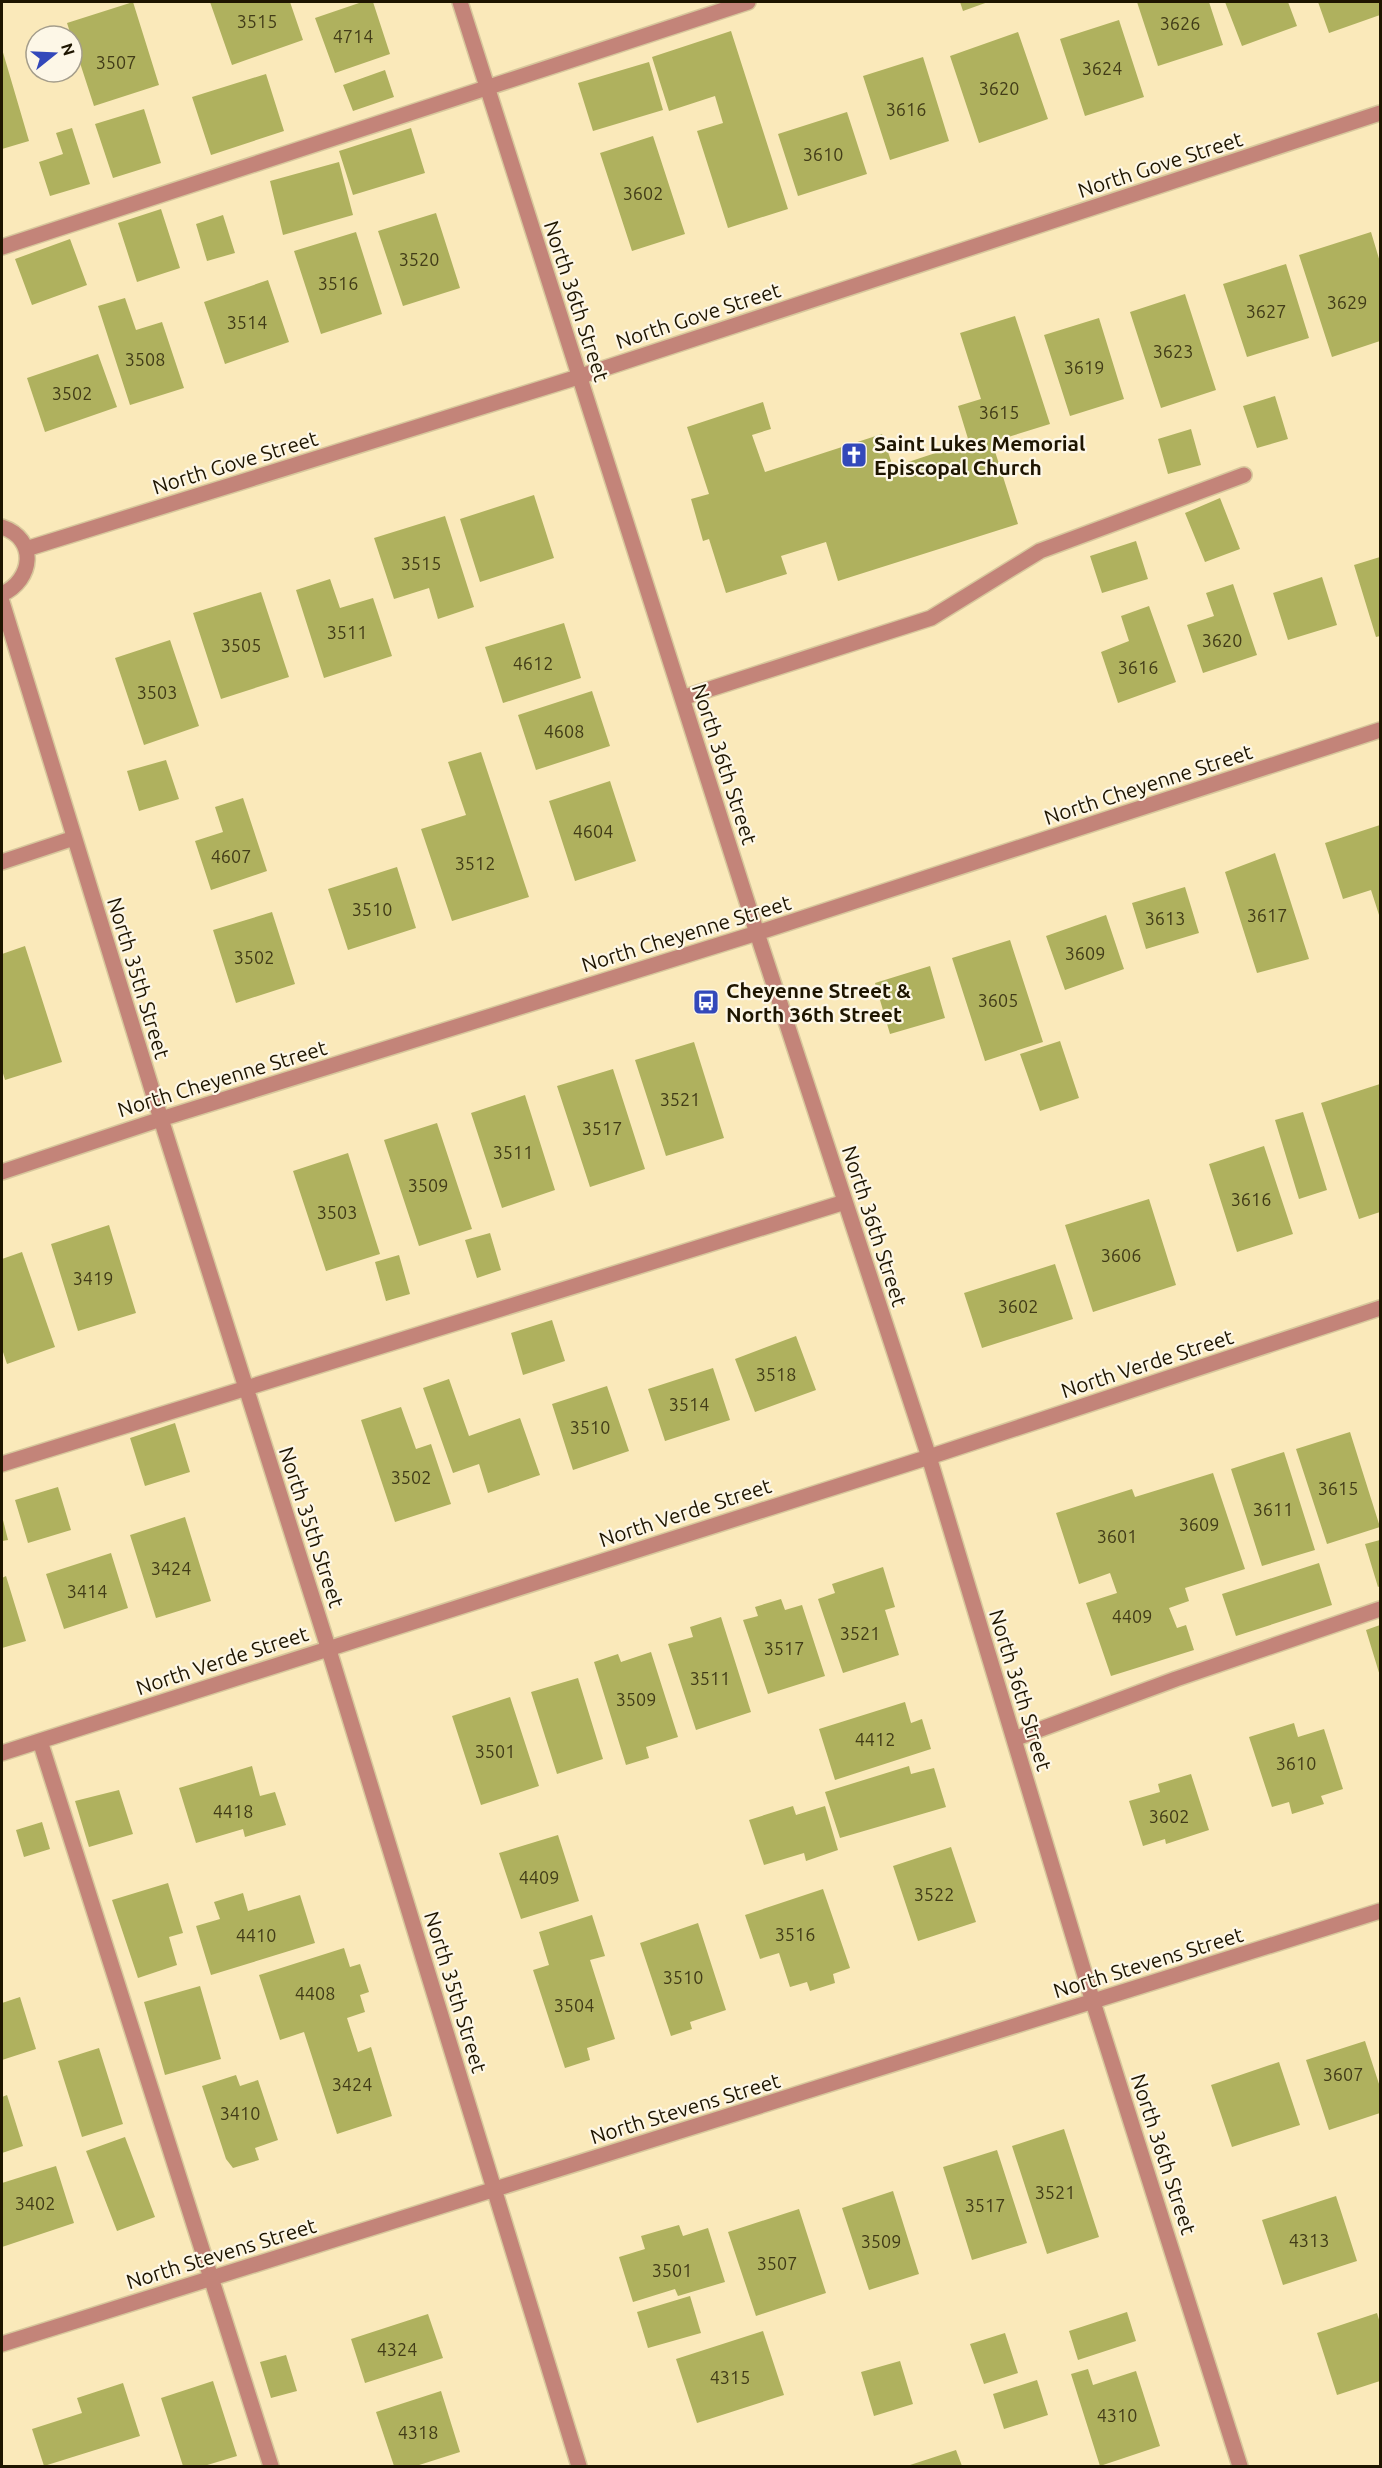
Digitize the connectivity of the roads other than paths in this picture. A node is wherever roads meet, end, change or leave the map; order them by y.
1 (460, 2) edge
2 (748, 2) edge
3 (487, 87) junction
4 (1380, 113) edge
5 (2, 247) edge
6 (579, 376) junction
7 (1244, 475) dead end
8 (2, 527) edge
9 (26, 549) junction
10 (2, 594) edge
11 (2, 602) edge
12 (682, 698) junction
13 (1380, 730) edge
14 (74, 838) junction
15 (2, 862) edge
16 (757, 933) junction
17 (160, 1119) junction
18 (2, 1172) edge
19 (845, 1202) junction
20 (1380, 1308) edge
21 (245, 1387) junction
22 (929, 1457) junction
23 (2, 1464) edge
24 (1380, 1609) edge
25 (328, 1647) junction
26 (1014, 1739) junction
27 (40, 1741) junction
28 (2, 1753) edge
29 (1380, 1911) edge
30 (1093, 2002) junction
31 (494, 2189) junction
32 (210, 2278) junction
33 (2, 2344) edge
34 (271, 2466) edge
35 (579, 2466) edge
36 (1240, 2466) edge

1 - 3 street, North 36th Street
2 - 3 street
3 - 5 street
3 - 6 street, North 36th Street
4 - 6 street, North Gove Street
6 - 9 street, North Gove Street
6 - 12 street, North 36th Street
7 - 12 street
8 - 9 street
9 - 10 street
11 - 14 street, North 35th Street
12 - 16 street, North 36th Street
13 - 16 street, North Cheyenne Street
14 - 15 street
14 - 17 street, North 35th Street
16 - 17 street, North Cheyenne Street
16 - 19 street, North 36th Street
17 - 18 street, North Cheyenne Street
17 - 21 street, North 35th Street
19 - 21 street
19 - 22 street, North 36th Street
20 - 22 street, North Verde Street
21 - 23 street
21 - 25 street, North 35th Street
22 - 25 street, North Verde Street
22 - 26 street, North 36th Street
24 - 26 street
25 - 27 street, North Verde Street
25 - 31 street, North 35th Street
26 - 30 street, North 36th Street
27 - 28 street, North Verde Street
27 - 32 street
29 - 30 street, North Stevens Street
30 - 31 street, North Stevens Street
30 - 36 street, North 36th Street
31 - 32 street, North Stevens Street
31 - 35 street, North 35th Street
32 - 33 street, North Stevens Street
32 - 34 street

